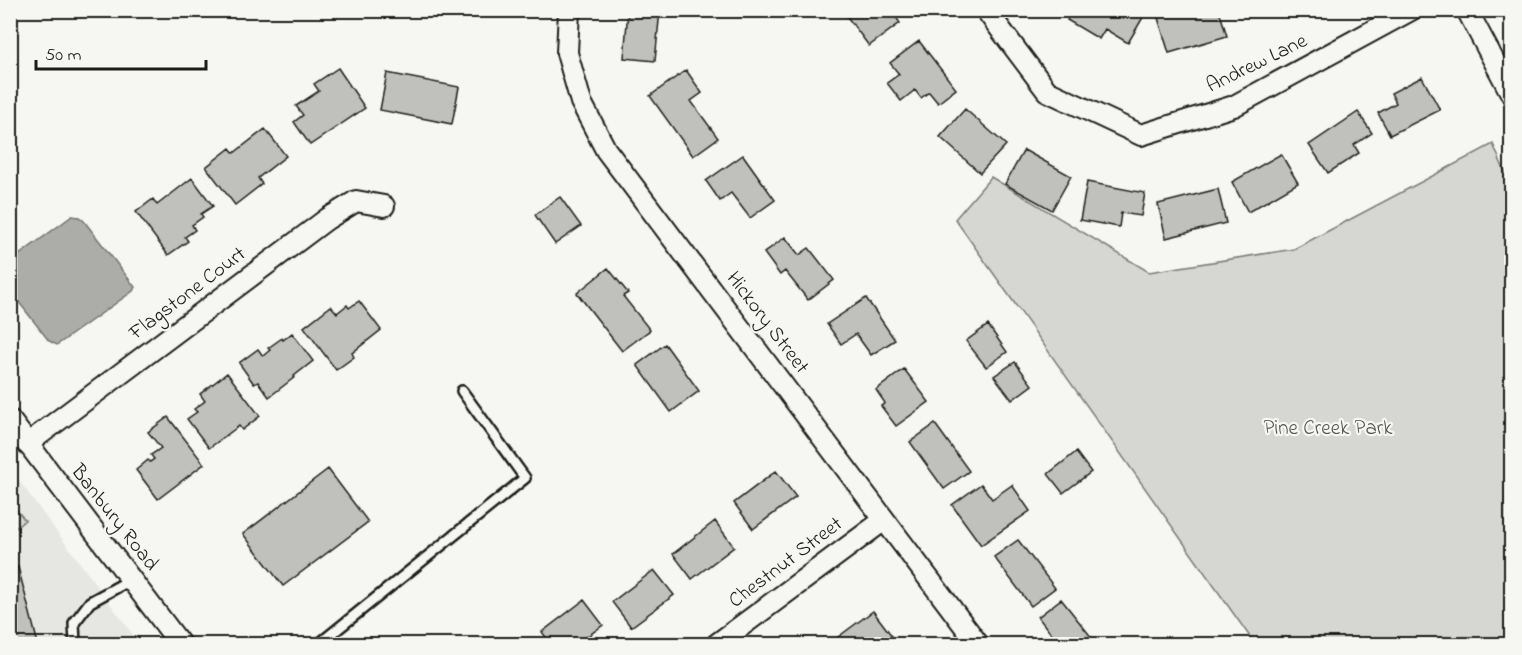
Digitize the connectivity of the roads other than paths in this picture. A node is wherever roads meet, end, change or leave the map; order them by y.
1 (569, 10) edge
2 (986, 10) edge
3 (1411, 10) edge
4 (1467, 10) edge
5 (1512, 95) edge
6 (384, 206) dead end
7 (462, 391) dead end
8 (10, 420) edge
9 (27, 444) junction
10 (884, 520) junction
11 (132, 579) junction
12 (75, 645) edge
13 (180, 645) edge
14 (319, 645) edge
15 (717, 645) edge
16 (978, 645) edge

1 - 10 street, Hickory Street
2 - 3 street, Andrew Lane
4 - 5 street
6 - 9 street, Flagstone Court
7 - 14 lane
8 - 9 street, Banbury Road
9 - 11 street, Banbury Road
10 - 15 street, Chestnut Street
10 - 16 street, Hickory Street
11 - 12 lane
11 - 13 street, Banbury Road

